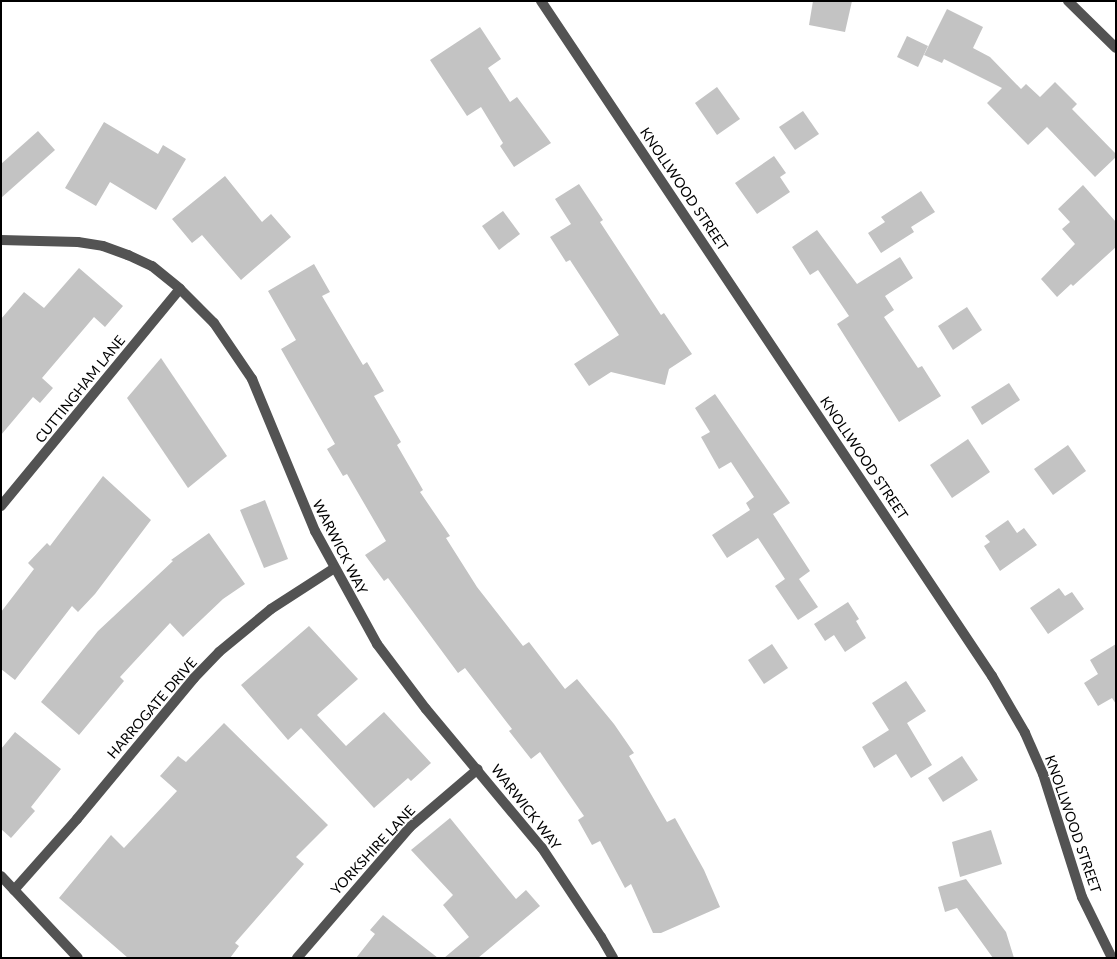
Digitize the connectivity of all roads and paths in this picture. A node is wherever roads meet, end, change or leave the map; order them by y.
1 (541, 1) edge
2 (1068, 1) edge
3 (1116, 48) edge
4 (1, 240) edge
5 (180, 289) junction
6 (1, 506) edge
7 (333, 569) junction
8 (478, 769) junction
9 (1, 876) edge
10 (14, 890) junction
11 (78, 958) edge
12 (297, 958) edge
13 (613, 958) edge
14 (1112, 958) edge

1 - 14 street, KNOLLWOOD STREET
2 - 3 street
4 - 5 street, WARWICK WAY
5 - 6 street, CUTTINGHAM LANE
5 - 7 street, WARWICK WAY
7 - 8 street, WARWICK WAY
7 - 10 street, HARROGATE DRIVE
8 - 12 street, YORKSHIRE LANE
8 - 13 street, WARWICK WAY
9 - 10 street
10 - 11 street

